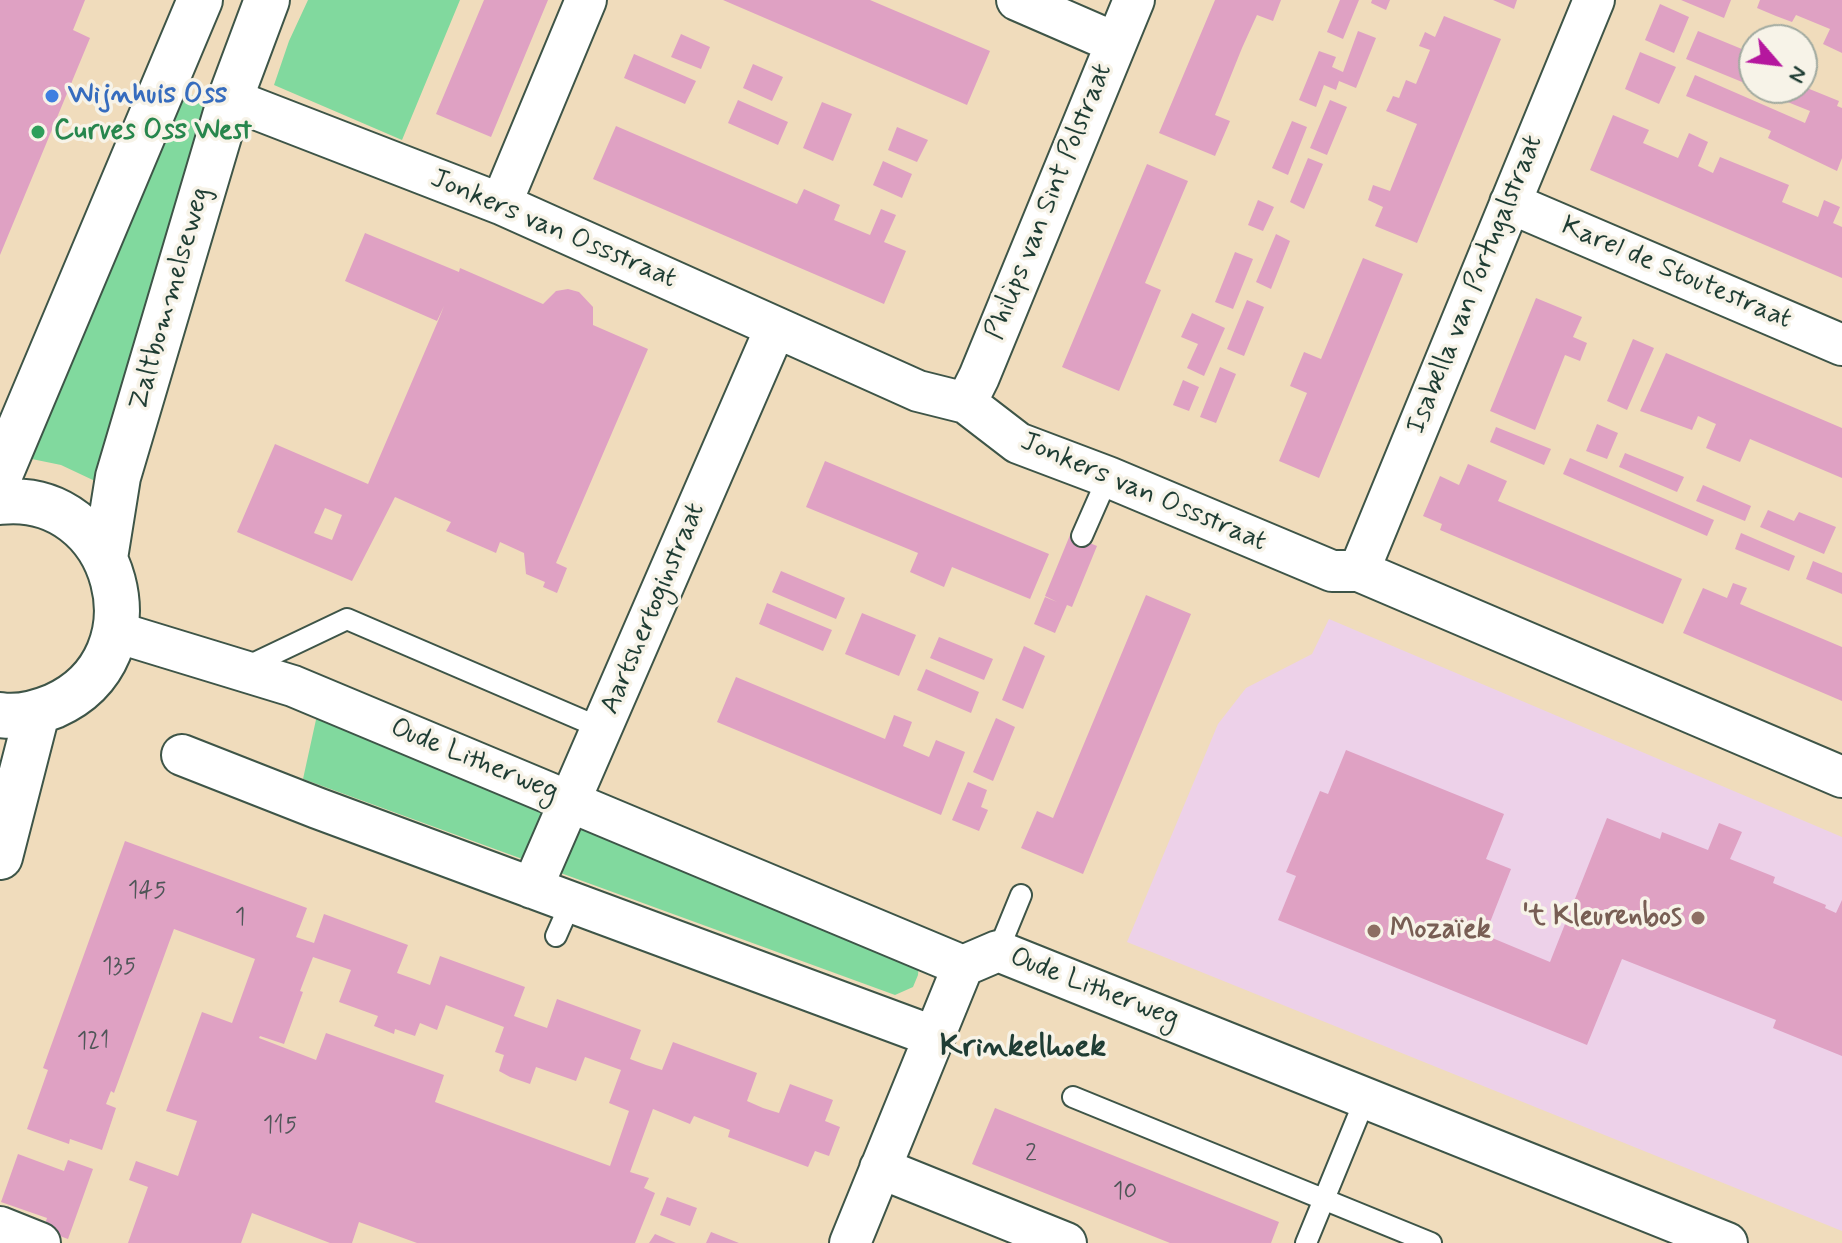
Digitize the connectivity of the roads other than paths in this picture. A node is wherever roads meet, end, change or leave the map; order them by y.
1 (200, 0) edge
2 (267, 0) edge
3 (586, 0) edge
4 (1017, 0) edge
5 (1134, 0) edge
6 (1594, 0) edge
7 (1116, 43) junction
8 (230, 99) junction
9 (1510, 203) junction
10 (501, 204) junction
11 (775, 329) junction
12 (1842, 345) edge
13 (966, 403) junction
14 (0, 475) edge
15 (1108, 477) junction
16 (0, 502) edge
17 (1082, 536) dead end
18 (105, 558) junction
19 (1359, 571) junction
20 (116, 632) junction
21 (240, 670) junction
22 (18, 714) edge
23 (603, 729) junction
24 (182, 755) dead end
25 (1842, 777) edge
26 (571, 801) junction
27 (0, 857) edge
28 (532, 888) junction
29 (1021, 895) dead end
30 (981, 959) junction
31 (935, 1037) junction
32 (1073, 1097) dead end
33 (1366, 1097) junction
34 (880, 1168) junction
35 (1324, 1200) junction
36 (0, 1227) edge
37 (40, 1243) edge
38 (850, 1243) edge
39 (1066, 1243) edge
40 (1306, 1243) edge
41 (1431, 1243) edge
42 (1727, 1243) edge

1 - 14 main road
2 - 8 main road, Zaltbommelseweg
3 - 10 street
4 - 7 street
5 - 7 street, Philips van Sint Polstraat
6 - 9 street, Isabella van Portugalstraat
7 - 13 street, Philips van Sint Polstraat
8 - 10 street, Jonkers van Ossstraat
8 - 18 main road, Zaltbommelseweg
9 - 12 street, Karel de Stoutestraat
9 - 19 street, Isabella van Portugalstraat
10 - 11 street, Jonkers van Ossstraat
11 - 13 street, Jonkers van Ossstraat
11 - 23 street, Aartshertoginstraat
13 - 15 street, Jonkers van Ossstraat
15 - 17 lane
15 - 19 street, Jonkers van Ossstraat
16 - 18 main road
18 - 20 main road
19 - 25 street, Jonkers van Ossstraat
20 - 21 street, Oude Litherweg
20 - 22 main road
21 - 23 lane
21 - 26 street, Oude Litherweg
22 - 27 main road
23 - 26 street, Aartshertoginstraat
24 - 28 street
26 - 28 street, Aartshertoginstraat
26 - 30 street, Oude Litherweg
28 - 31 street
29 - 30 lane
30 - 31 street
30 - 33 street, Oude Litherweg
31 - 34 street
32 - 35 lane
33 - 35 lane
33 - 42 street, Oude Litherweg
34 - 38 street
34 - 39 street
35 - 40 lane
35 - 41 lane
36 - 37 street

